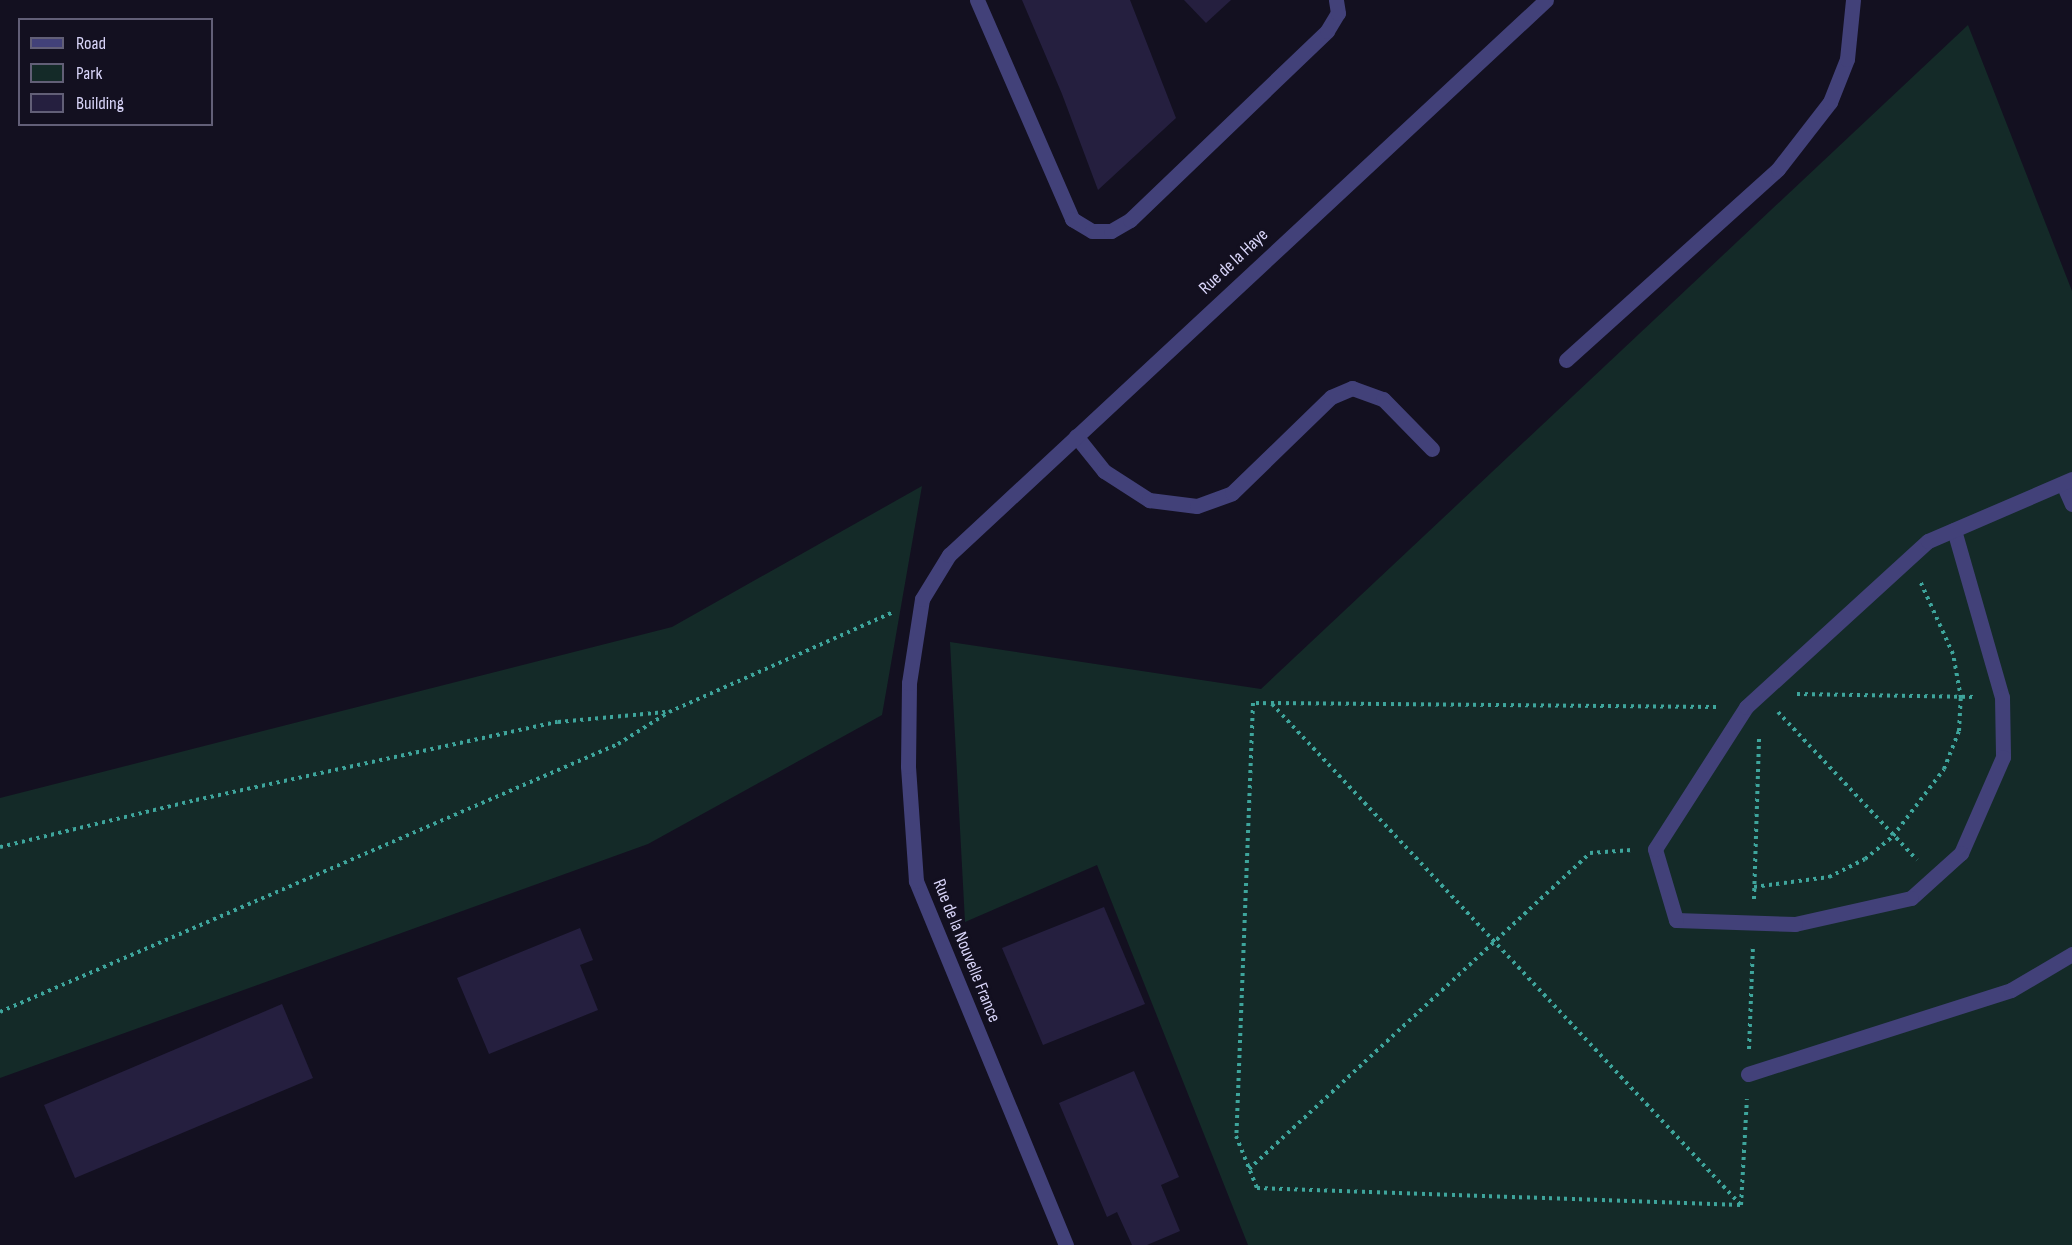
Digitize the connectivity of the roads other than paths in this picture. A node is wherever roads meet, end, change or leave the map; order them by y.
1 (977, 0) edge
2 (1336, 0) edge
3 (1546, 0) edge
4 (1853, 0) edge
5 (1566, 360) dead end
6 (1076, 436) junction
7 (1432, 449) dead end
8 (2068, 482) edge
9 (2072, 504) edge
10 (1954, 530) junction
11 (949, 555) joint
12 (2072, 954) edge
13 (1748, 1074) road end
14 (1066, 1245) edge

1 - 2 street
3 - 6 street, Rue de la Haye
4 - 5 street
6 - 7 street
6 - 11 street, Rue de la Haye
8 - 9 street
8 - 10 street
10 - 10 street
11 - 14 street, Rue de la Nouvelle France
12 - 13 street

